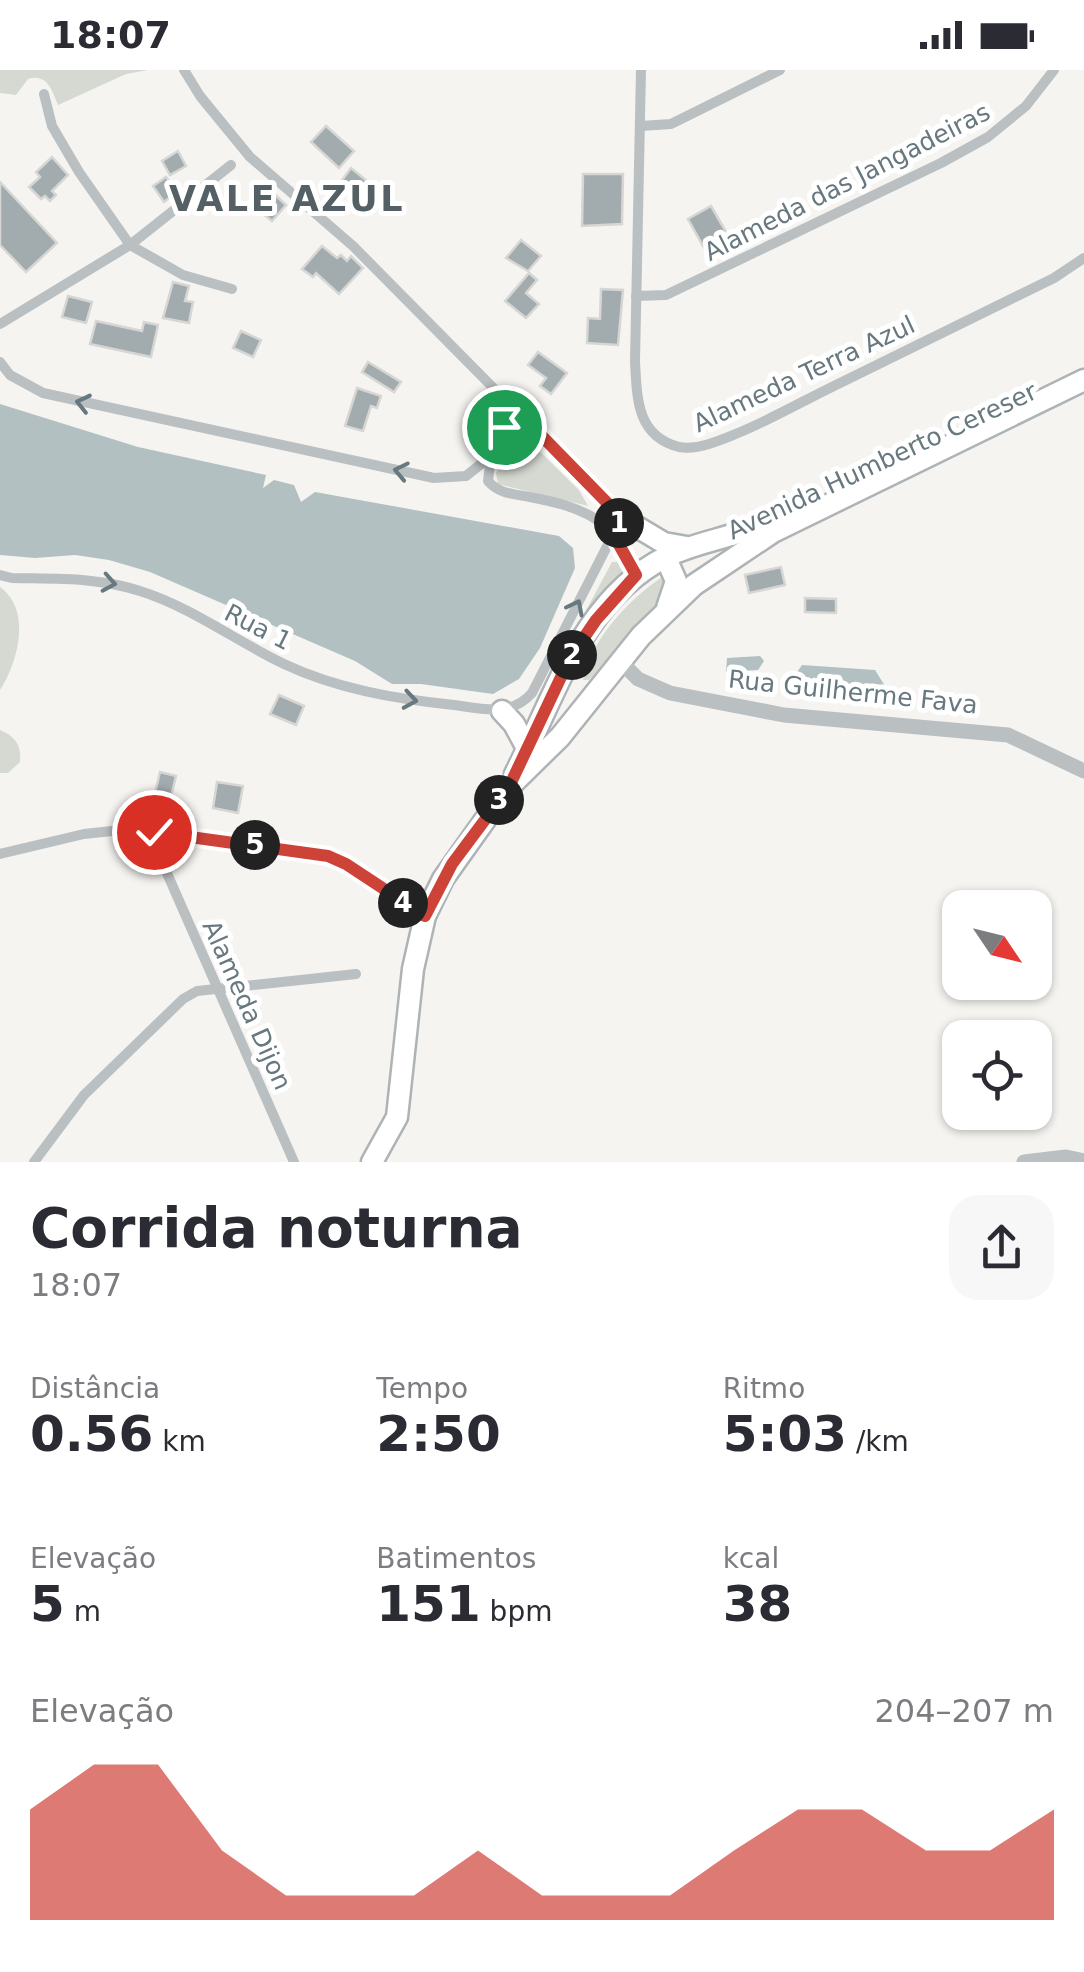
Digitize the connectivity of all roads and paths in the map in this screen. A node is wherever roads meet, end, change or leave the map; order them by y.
1 (184, 70) edge
2 (641, 70) edge
3 (780, 70) edge
4 (1054, 70) edge
5 (44, 94) dead end
6 (641, 126) junction
7 (231, 165) dead end
8 (130, 245) junction
9 (1084, 258) edge
10 (232, 289) dead end
11 (636, 296) junction
12 (0, 324) edge
13 (0, 362) edge
14 (1084, 366) edge
15 (1084, 380) edge
16 (499, 392) junction
17 (532, 426) junction
18 (504, 427) junction
19 (491, 456) junction
20 (618, 526) junction
21 (689, 547) junction
22 (666, 558) junction
23 (636, 575) junction
24 (4, 578) edge
25 (667, 610) junction
26 (570, 658) junction
27 (620, 661) junction
28 (596, 690) junction
29 (502, 711) junction
30 (528, 750) junction
31 (1084, 771) edge
32 (508, 789) junction
33 (0, 854) edge
34 (166, 871) dead end
35 (425, 916) junction
36 (356, 974) dead end
37 (217, 991) junction
38 (290, 1160) edge
39 (1084, 1161) edge
40 (34, 1162) edge
41 (372, 1162) edge
42 (1024, 1162) edge

1 - 16 street
2 - 6 street, Alameda Terra Azul
3 - 6 street
4 - 11 street, Alameda das Jangadeiras
5 - 8 street
6 - 11 street, Alameda Terra Azul
7 - 8 street
8 - 10 street
8 - 12 street
9 - 11 street, Alameda Terra Azul
19 -> 13 street
14 - 21 main road, Avenida Humberto Cereser
15 - 25 main road, Avenida Humberto Cereser
16 - 17 street
16 - 18 street
17 - 18 street
17 - 20 street
18 - 19 street
19 - 20 street
20 - 21 main road
20 - 22 street
20 - 23 street
29 -> 20 street
21 - 22 main road, Avenida Humberto Cereser
22 - 23 main road, Avenida Humberto Cereser
22 - 25 main road
23 - 26 main road, Avenida Humberto Cereser
24 -> 29 street, Rua 1
25 - 27 main road, Avenida Humberto Cereser
26 - 28 main road
26 - 30 main road, Avenida Humberto Cereser
27 - 28 main road, Avenida Humberto Cereser
27 - 31 street, Rua Guilherme Fava
28 - 32 main road, Avenida Humberto Cereser
29 - 30 main road
30 - 32 main road, Avenida Humberto Cereser
32 - 35 main road, Avenida Humberto Cereser
33 - 35 street
34 - 37 street, Alameda Dijon
35 - 41 main road, Avenida Humberto Cereser
36 - 37 street
37 - 38 street, Alameda Dijon
37 - 40 street
39 - 42 street

